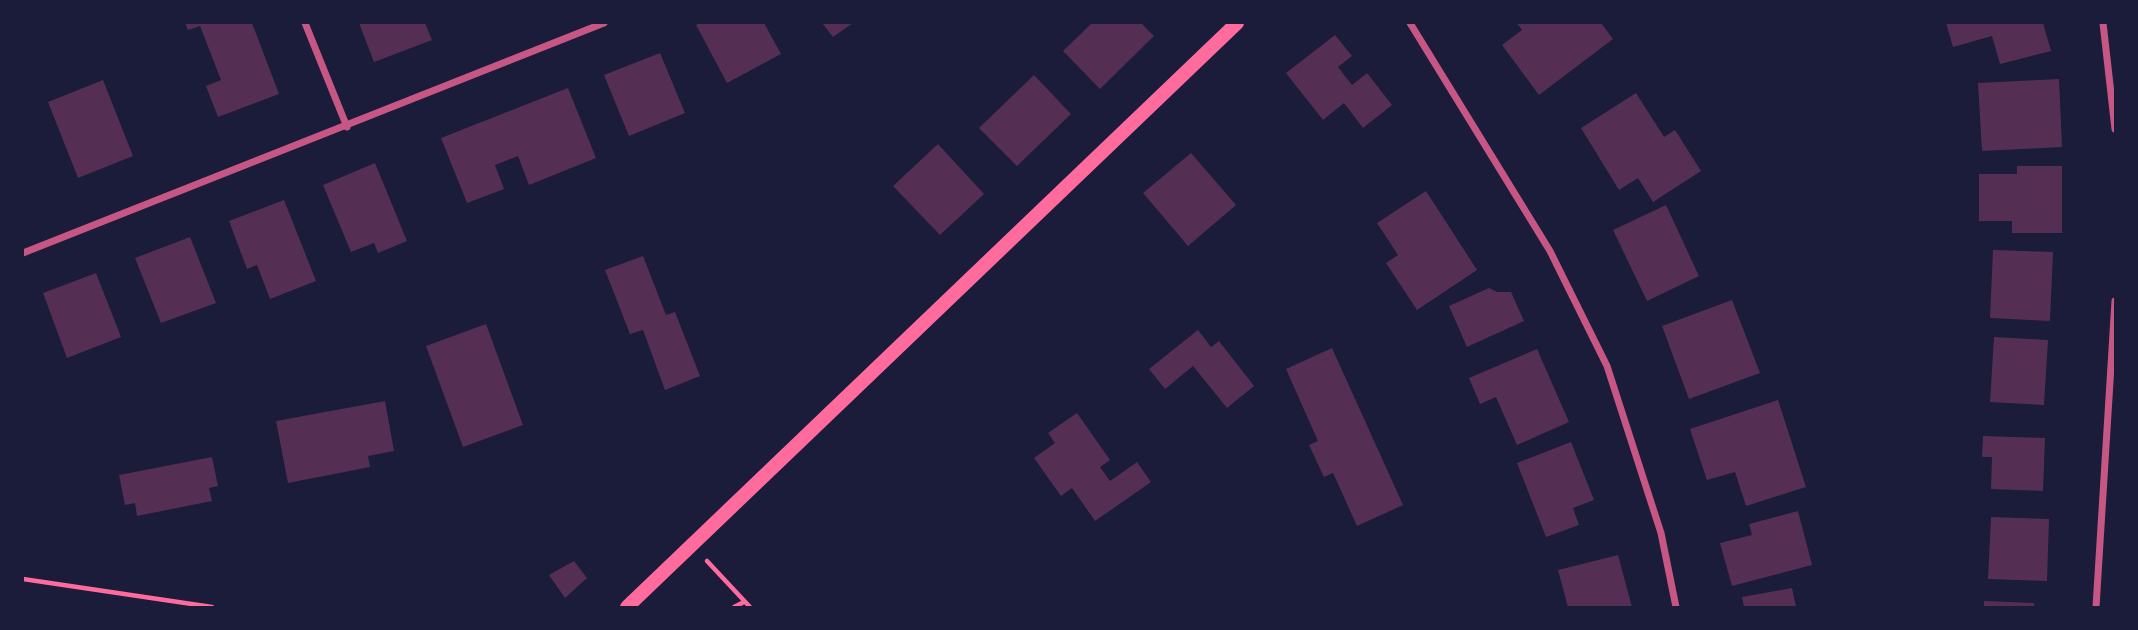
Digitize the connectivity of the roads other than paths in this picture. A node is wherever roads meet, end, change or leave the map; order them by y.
1 (305, 23) edge
2 (604, 23) edge
3 (1237, 23) edge
4 (1410, 23) edge
5 (2103, 23) edge
6 (347, 127) junction
7 (2115, 129) edge
8 (23, 253) edge
9 (2115, 301) edge
10 (627, 607) edge
11 (1676, 607) edge
12 (2096, 607) edge

1 - 6 street
2 - 6 street
3 - 10 main road
4 - 11 street
5 - 7 street
6 - 8 street
9 - 12 street

